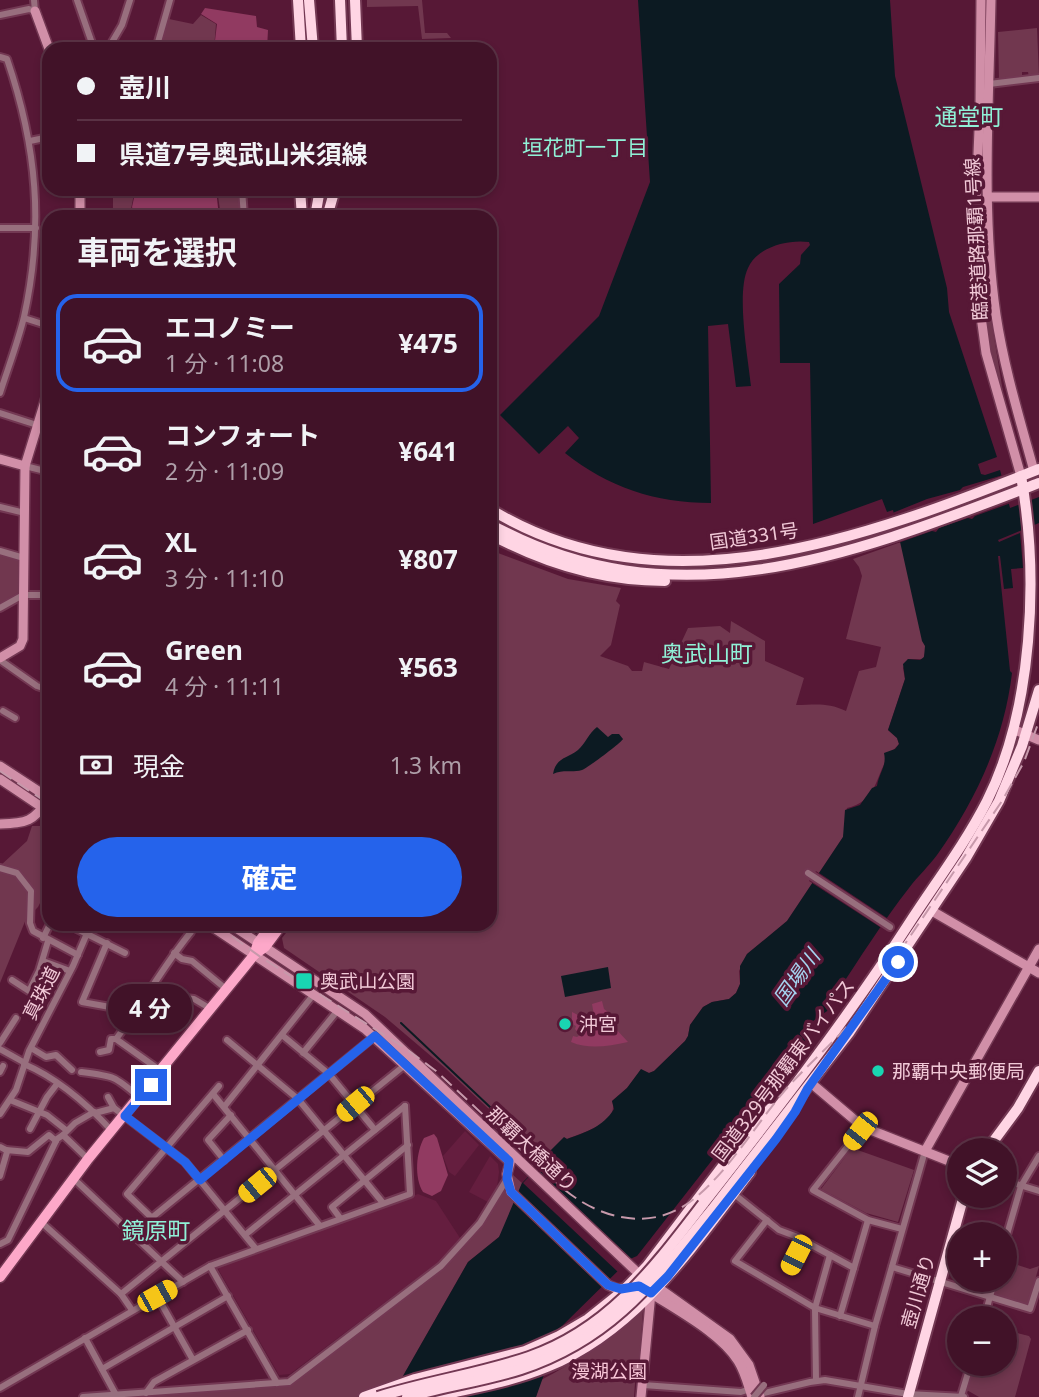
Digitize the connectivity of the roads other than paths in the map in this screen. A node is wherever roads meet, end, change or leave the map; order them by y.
1 (34, 0) edge
2 (77, 0) edge
3 (130, 0) edge
4 (170, 0) edge
5 (292, 0) edge
6 (298, 0) edge
7 (340, 0) edge
8 (347, 0) edge
9 (355, 0) edge
10 (981, 0) edge
11 (991, 0) edge
12 (309, 2) edge
13 (35, 10) junction
14 (0, 15) edge
15 (46, 42) edge
16 (92, 42) edge
17 (112, 42) edge
18 (158, 42) edge
19 (294, 42) edge
20 (301, 42) edge
21 (312, 42) edge
22 (342, 42) edge
23 (349, 42) edge
24 (357, 42) edge
25 (0, 57) edge
26 (1039, 78) edge
27 (989, 84) junction
28 (42, 138) edge
29 (30, 141) junction
30 (989, 197) junction
31 (1039, 197) edge
32 (0, 228) edge
33 (36, 228) junction
34 (24, 318) junction
35 (42, 324) edge
36 (0, 393) edge
37 (42, 410) edge
38 (0, 413) edge
39 (37, 425) junction
40 (0, 459) edge
41 (25, 466) junction
42 (42, 470) edge
43 (1036, 470) edge
44 (1021, 477) junction
45 (1038, 486) edge
46 (1026, 494) junction
47 (0, 507) edge
48 (25, 513) junction
49 (497, 513) edge
50 (497, 527) edge
51 (497, 538) edge
52 (0, 551) edge
53 (24, 558) junction
54 (691, 576) junction
55 (23, 594) junction
56 (42, 595) edge
57 (0, 608) edge
58 (0, 659) edge
59 (42, 688) edge
60 (1039, 690) edge
61 (1, 711) edge
62 (15, 718) dead end
63 (1021, 732) junction
64 (1039, 740) edge
65 (0, 766) edge
66 (0, 779) edge
67 (42, 794) edge
68 (42, 807) edge
69 (42, 813) edge
70 (0, 824) edge
71 (0, 868) edge
72 (810, 874) dead end
73 (927, 908) junction
74 (888, 926) dead end
75 (48, 931) edge
76 (81, 931) edge
77 (88, 931) edge
78 (191, 931) edge
79 (218, 931) edge
80 (241, 931) edge
81 (269, 931) edge
82 (275, 931) edge
83 (87, 934) junction
84 (45, 939) junction
85 (107, 943) junction
86 (262, 945) junction
87 (1039, 950) edge
88 (125, 953) dead end
89 (174, 953) junction
90 (78, 955) junction
91 (254, 955) junction
92 (43, 961) junction
93 (1029, 968) junction
94 (70, 971) junction
95 (1039, 974) edge
96 (12, 980) dead end
97 (131, 989) dead end
98 (226, 989) junction
99 (314, 994) junction
100 (176, 997) dead end
101 (144, 998) junction
102 (211, 1009) junction
103 (338, 1010) junction
104 (16, 1018) dead end
105 (282, 1035) junction
106 (375, 1036) junction
107 (116, 1039) junction
108 (226, 1040) dead end
109 (0, 1043) edge
110 (31, 1048) junction
111 (0, 1049) edge
112 (100, 1052) dead end
113 (303, 1053) junction
114 (25, 1064) junction
115 (257, 1065) junction
116 (405, 1065) junction
117 (72, 1070) dead end
118 (161, 1071) junction
119 (1039, 1071) edge
120 (81, 1072) dead end
121 (329, 1074) junction
122 (57, 1084) junction
123 (806, 1084) junction
124 (219, 1086) dead end
125 (213, 1094) junction
126 (108, 1097) dead end
127 (140, 1098) junction
128 (298, 1099) junction
129 (10, 1100) junction
130 (355, 1104) junction
131 (224, 1107) junction
132 (114, 1108) junction
133 (39, 1112) junction
134 (94, 1112) junction
135 (0, 1114) edge
136 (230, 1115) junction
137 (125, 1116) junction
138 (863, 1126) junction
139 (30, 1129) dead end
140 (324, 1130) junction
141 (376, 1130) junction
142 (112, 1131) junction
143 (64, 1132) junction
144 (997, 1138) edge
145 (250, 1139) junction
146 (56, 1142) junction
147 (408, 1145) junction
148 (166, 1147) junction
149 (3, 1149) edge
150 (925, 1151) junction
151 (344, 1155) junction
152 (1039, 1156) edge
153 (88, 1159) junction
154 (512, 1159) junction
155 (224, 1160) junction
156 (947, 1160) edge
157 (275, 1170) junction
158 (1, 1171) edge
159 (73, 1178) junction
160 (507, 1179) junction
161 (200, 1180) junction
162 (364, 1180) junction
163 (1017, 1185) edge
164 (1021, 1186) junction
165 (1039, 1191) edge
166 (734, 1194) junction
167 (295, 1195) junction
168 (383, 1203) junction
169 (707, 1207) junction
170 (960, 1208) edge
171 (225, 1210) junction
172 (152, 1218) junction
173 (340, 1218) junction
174 (766, 1220) junction
175 (868, 1220) junction
176 (41, 1222) junction
177 (1011, 1222) edge
178 (320, 1226) junction
179 (902, 1229) junction
180 (132, 1233) junction
181 (244, 1235) junction
182 (8, 1240) junction
183 (803, 1240) junction
184 (0, 1244) edge
185 (22, 1248) junction
186 (256, 1249) junction
187 (830, 1255) junction
188 (162, 1261) junction
189 (210, 1266) junction
190 (892, 1267) junction
191 (854, 1268) junction
192 (789, 1270) dead end
193 (639, 1274) junction
194 (0, 1277) edge
195 (939, 1281) junction
196 (1039, 1281) edge
197 (183, 1282) junction
198 (626, 1288) junction
199 (654, 1291) junction
200 (991, 1292) edge
201 (121, 1294) junction
202 (157, 1296) junction
203 (228, 1296) junction
204 (990, 1297) junction
205 (987, 1306) edge
206 (815, 1308) junction
207 (132, 1310) junction
208 (840, 1316) junction
209 (875, 1326) junction
210 (175, 1327) junction
211 (248, 1330) junction
212 (85, 1338) junction
213 (193, 1360) junction
214 (102, 1369) junction
215 (968, 1376) edge
216 (816, 1381) junction
217 (277, 1383) junction
218 (643, 1385) junction
219 (859, 1386) junction
220 (0, 1388) edge
221 (146, 1393) junction
222 (757, 1393) edge
223 (722, 1394) edge
224 (116, 1395) junction
225 (908, 1395) edge
226 (83, 1397) edge
227 (364, 1397) edge
228 (379, 1397) edge
229 (407, 1397) edge
230 (433, 1397) edge
231 (642, 1397) edge
232 (858, 1397) edge
233 (963, 1397) edge

1 - 13 street
2 - 16 street
3 - 17 street
4 - 18 street
5 - 19 highway
6 - 20 highway
7 - 22 highway
8 - 23 highway
9 - 24 highway
10 - 44 street, 臨港道路那覇1号線
11 - 27 street, 臨港道路那覇1号線
12 - 21 highway
13 - 14 street
13 - 15 street
25 - 29 street
26 - 27 street
27 - 30 street, 臨港道路那覇1号線
28 - 29 street
29 - 33 street
30 - 31 street
30 - 43 street, 臨港道路那覇1号線
32 - 33 street
33 - 34 street
34 - 35 street
34 - 36 street
37 - 39 street
38 - 39 street
39 - 41 street
40 - 41 street
41 - 42 street
41 - 48 street
43 - 44 highway, 国道331号
43 - 45 highway
44 - 46 highway, 国道329号那覇東バイパス
44 - 49 highway, 国道331号
45 - 46 highway, 国道331号
46 - 54 highway, 国道331号
46 - 63 highway, 国道329号那覇東バイパス
47 - 48 street
48 - 53 street
50 - 54 highway, 国道331号
51 - 54 highway, 国道331号
52 - 53 street
53 - 55 street
55 - 56 street
55 - 57 street
55 - 58 street
58 - 59 street
60 - 63 highway, 国道329号那覇東バイパス
61 - 62 street
63 - 64 street
63 - 73 highway, 国道329号那覇東バイパス
65 - 67 street
66 - 68 street
69 - 70 street
71 - 84 street
72 - 74 street
73 - 93 street
73 - 123 highway, 国道329号那覇東バイパス
75 - 84 street
76 - 83 street
77 - 83 street, 真珠道
78 - 89 street
79 - 91 street, 那覇大橋通り
80 - 86 street, 那覇大橋通り
81 - 86 main road
82 - 86 main road
83 - 85 street
83 - 90 street, 真珠道
84 - 90 street
84 - 92 street
85 - 88 street
85 - 101 street
86 - 91 main road
86 - 154 street, 那覇大橋通り
87 - 93 street
89 - 98 street
89 - 101 street
90 - 94 street, 真珠道
91 - 98 main road
91 - 99 street, 那覇大橋通り
92 - 94 street
92 - 96 street
93 - 95 street
93 - 150 street
94 - 110 street, 真珠道
97 - 101 street
98 - 102 main road
99 - 103 street, 那覇大橋通り
99 - 105 street
100 - 102 street
101 - 107 street
102 - 118 main road
103 - 106 street, 那覇大橋通り
103 - 113 street
104 - 109 street
105 - 113 street
105 - 115 street
106 - 116 street, 那覇大橋通り
106 - 121 street
107 - 112 street
107 - 118 street
108 - 115 street
110 - 114 street, 真珠道
110 - 117 street
111 - 114 street
113 - 121 street
114 - 122 street
114 - 129 street, 真珠道
115 - 128 street
115 - 131 street
116 - 130 street
116 - 154 street, 那覇大橋通り
118 - 127 main road
119 - 144 highway
120 - 127 street
121 - 128 street
121 - 130 street
122 - 133 street
122 - 134 street
123 - 138 street
123 - 166 highway
123 - 169 highway, 国道329号那覇東バイパス
123 - 193 highway
124 - 125 street
125 - 131 street
125 - 148 street
126 - 132 street
127 - 137 main road
128 - 140 street
128 - 145 street
129 - 133 street
129 - 135 street, 真珠道
130 - 140 street
130 - 141 street
131 - 136 street
132 - 134 street
132 - 137 street
133 - 139 street
133 - 143 street
134 - 142 street
134 - 143 street
136 - 145 street
136 - 155 street
137 - 142 main road
137 - 148 street
138 - 150 street
138 - 175 street
140 - 151 street
140 - 157 street
141 - 147 street
141 - 151 street
142 - 153 main road
143 - 146 street
143 - 153 street
145 - 155 street
145 - 157 street
146 - 149 street
146 - 182 street
147 - 162 street
147 - 168 street
148 - 161 street
148 - 172 street
149 - 158 street
150 - 156 street
150 - 179 street
151 - 162 street
151 - 167 street
152 - 164 street
153 - 159 main road
154 - 160 street
154 - 193 street, 那覇大橋通り
155 - 161 street
157 - 167 street
157 - 171 street
159 - 176 main road
159 - 180 street
160 - 198 street, 那覇大橋通り
160 - 217 street
161 - 171 street
161 - 172 street
162 - 168 street
162 - 173 street
163 - 164 street
164 - 165 street
164 - 177 street
166 - 174 street
166 - 199 highway
167 - 178 street
167 - 181 street
168 - 173 street
169 - 228 highway, 国道329号那覇東バイパス, bridge
169 - 229 highway, 国道329号那覇東バイパス, bridge
170 - 195 highway, 壺川通り
171 - 181 street
171 - 188 street
172 - 180 street
173 - 178 street
174 - 183 street
174 - 206 street
175 - 179 street
175 - 191 street
176 - 185 main road
176 - 201 street
178 - 186 street
179 - 190 street
180 - 188 street
181 - 186 street
182 - 184 street
182 - 185 street
183 - 187 street
183 - 192 street
185 - 194 main road
186 - 189 street
187 - 191 street
187 - 206 street
188 - 197 street
188 - 201 street
189 - 197 street
189 - 203 street
190 - 195 street
190 - 209 street
191 - 208 street
193 - 198 highway
193 - 199 street, 那覇大橋通り
195 - 204 street
195 - 225 highway, 壺川通り
196 - 204 street
197 - 202 street
198 - 199 street, 那覇大橋通り
198 - 227 highway
199 - 218 street
199 - 222 street, 那覇大橋通り
199 - 230 highway, bridge
200 - 204 street
201 - 207 street
202 - 207 street
202 - 210 street
203 - 210 street
203 - 211 street
204 - 205 street
206 - 208 street
206 - 216 street
207 - 212 street
208 - 209 street
209 - 219 street
210 - 213 street
210 - 214 street
211 - 213 street
211 - 217 street
212 - 214 street
212 - 220 street
213 - 221 street
214 - 224 street
215 - 233 street
216 - 219 street
216 - 222 street
217 - 221 street
218 - 223 street
218 - 231 street
219 - 225 street
219 - 232 street
221 - 224 street
222 - 223 street
224 - 226 street
225 - 233 street

